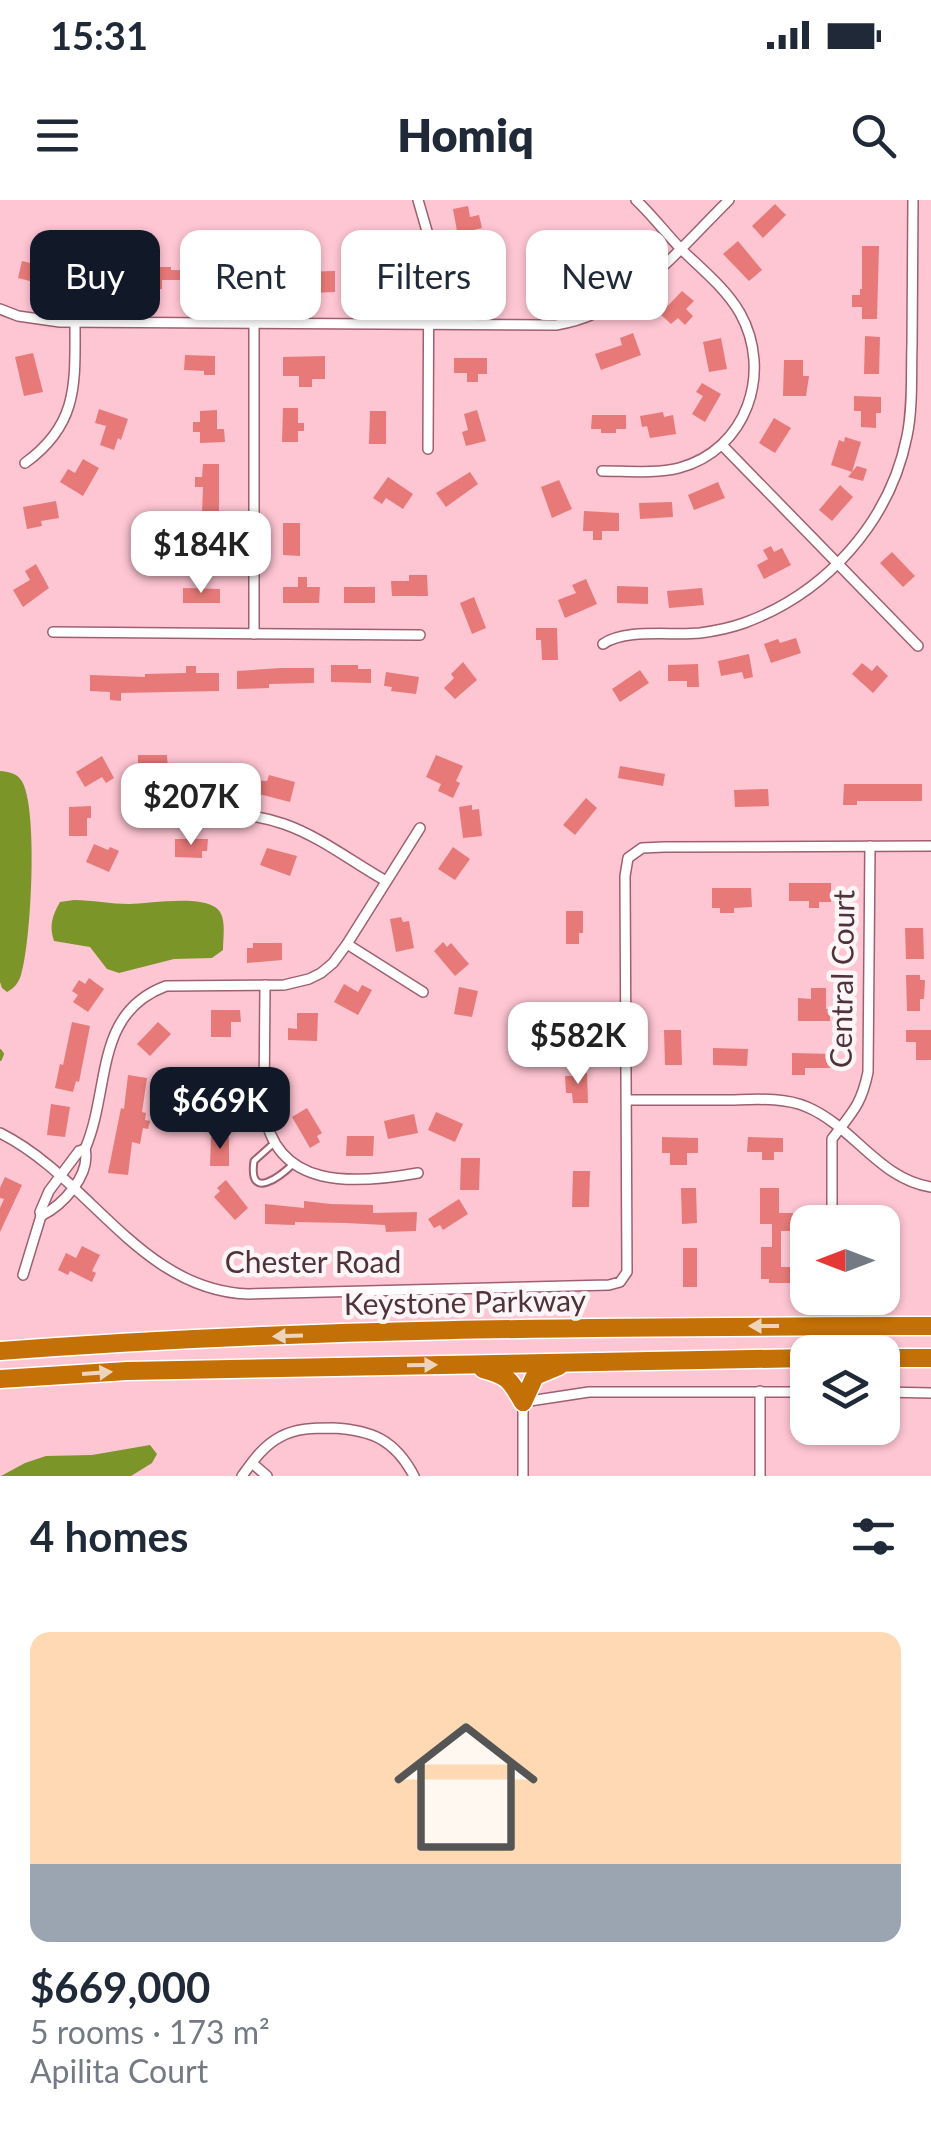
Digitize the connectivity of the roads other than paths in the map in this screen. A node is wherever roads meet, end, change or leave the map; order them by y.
1 (418, 200) edge
2 (636, 200) edge
3 (729, 200) edge
4 (913, 200) edge
5 (680, 248) junction
6 (0, 308) edge
7 (74, 322) junction
8 (254, 322) junction
9 (429, 324) junction
10 (722, 445) junction
11 (428, 450) dead end
12 (25, 463) dead end
13 (602, 471) dead end
14 (837, 565) junction
15 (53, 632) dead end
16 (254, 634) junction
17 (420, 635) dead end
18 (603, 644) dead end
19 (918, 646) dead end
20 (129, 813) dead end
21 (420, 828) dead end
22 (870, 846) junction
23 (931, 846) edge
24 (386, 881) junction
25 (347, 944) junction
26 (264, 986) junction
27 (423, 992) dead end
28 (628, 1100) junction
29 (840, 1129) junction
30 (0, 1133) edge
31 (275, 1142) junction
32 (85, 1149) junction
33 (294, 1163) junction
34 (418, 1173) dead end
35 (59, 1177) junction
36 (931, 1187) edge
37 (72, 1188) junction
38 (832, 1205) edge
39 (41, 1216) junction
40 (23, 1274) dead end
41 (931, 1326) edge
42 (0, 1351) edge
43 (790, 1358) edge
44 (900, 1358) edge
45 (931, 1358) edge
46 (572, 1361) junction
47 (464, 1364) junction
48 (0, 1379) edge
49 (760, 1391) junction
50 (790, 1392) edge
51 (900, 1392) edge
52 (931, 1393) edge
53 (523, 1402) junction
54 (252, 1463) junction
55 (242, 1476) edge
56 (267, 1476) edge
57 (414, 1476) edge
58 (523, 1476) edge
59 (760, 1476) edge

1 - 9 street
2 - 5 street
3 - 5 street
4 - 14 street
5 - 9 street
5 - 10 street
6 - 7 street
7 - 8 street
7 - 12 street
8 - 9 street
8 - 16 street
9 - 11 street
10 - 13 street
10 - 14 street
14 - 18 street
14 - 19 street
15 - 16 street
16 - 17 street
20 - 24 street
21 - 24 street
22 - 23 street
22 - 28 street
22 - 29 street, Central Court
24 - 25 street
25 - 26 street
25 - 27 street
26 - 31 street
26 - 32 street
28 - 29 street
28 - 37 street, Chester Road
29 - 36 street
29 - 38 street, Central Court
30 - 35 street, Chester Road
31 - 33 street
31 - 33 lane
32 - 35 street
32 - 37 street
33 - 34 street
35 - 37 street, Chester Road
35 - 39 street
37 - 39 street
39 - 40 street
41 -> 42 highway, Keystone Parkway
43 - 46 highway, Keystone Parkway
44 - 45 highway
46 - 47 highway, Keystone Parkway
46 - 53 highway
48 -> 47 highway, Keystone Parkway
47 - 53 highway
49 - 50 street
49 - 53 street
49 - 59 street
51 - 52 street
53 - 58 street
54 - 55 street
54 - 56 street
54 - 57 street

